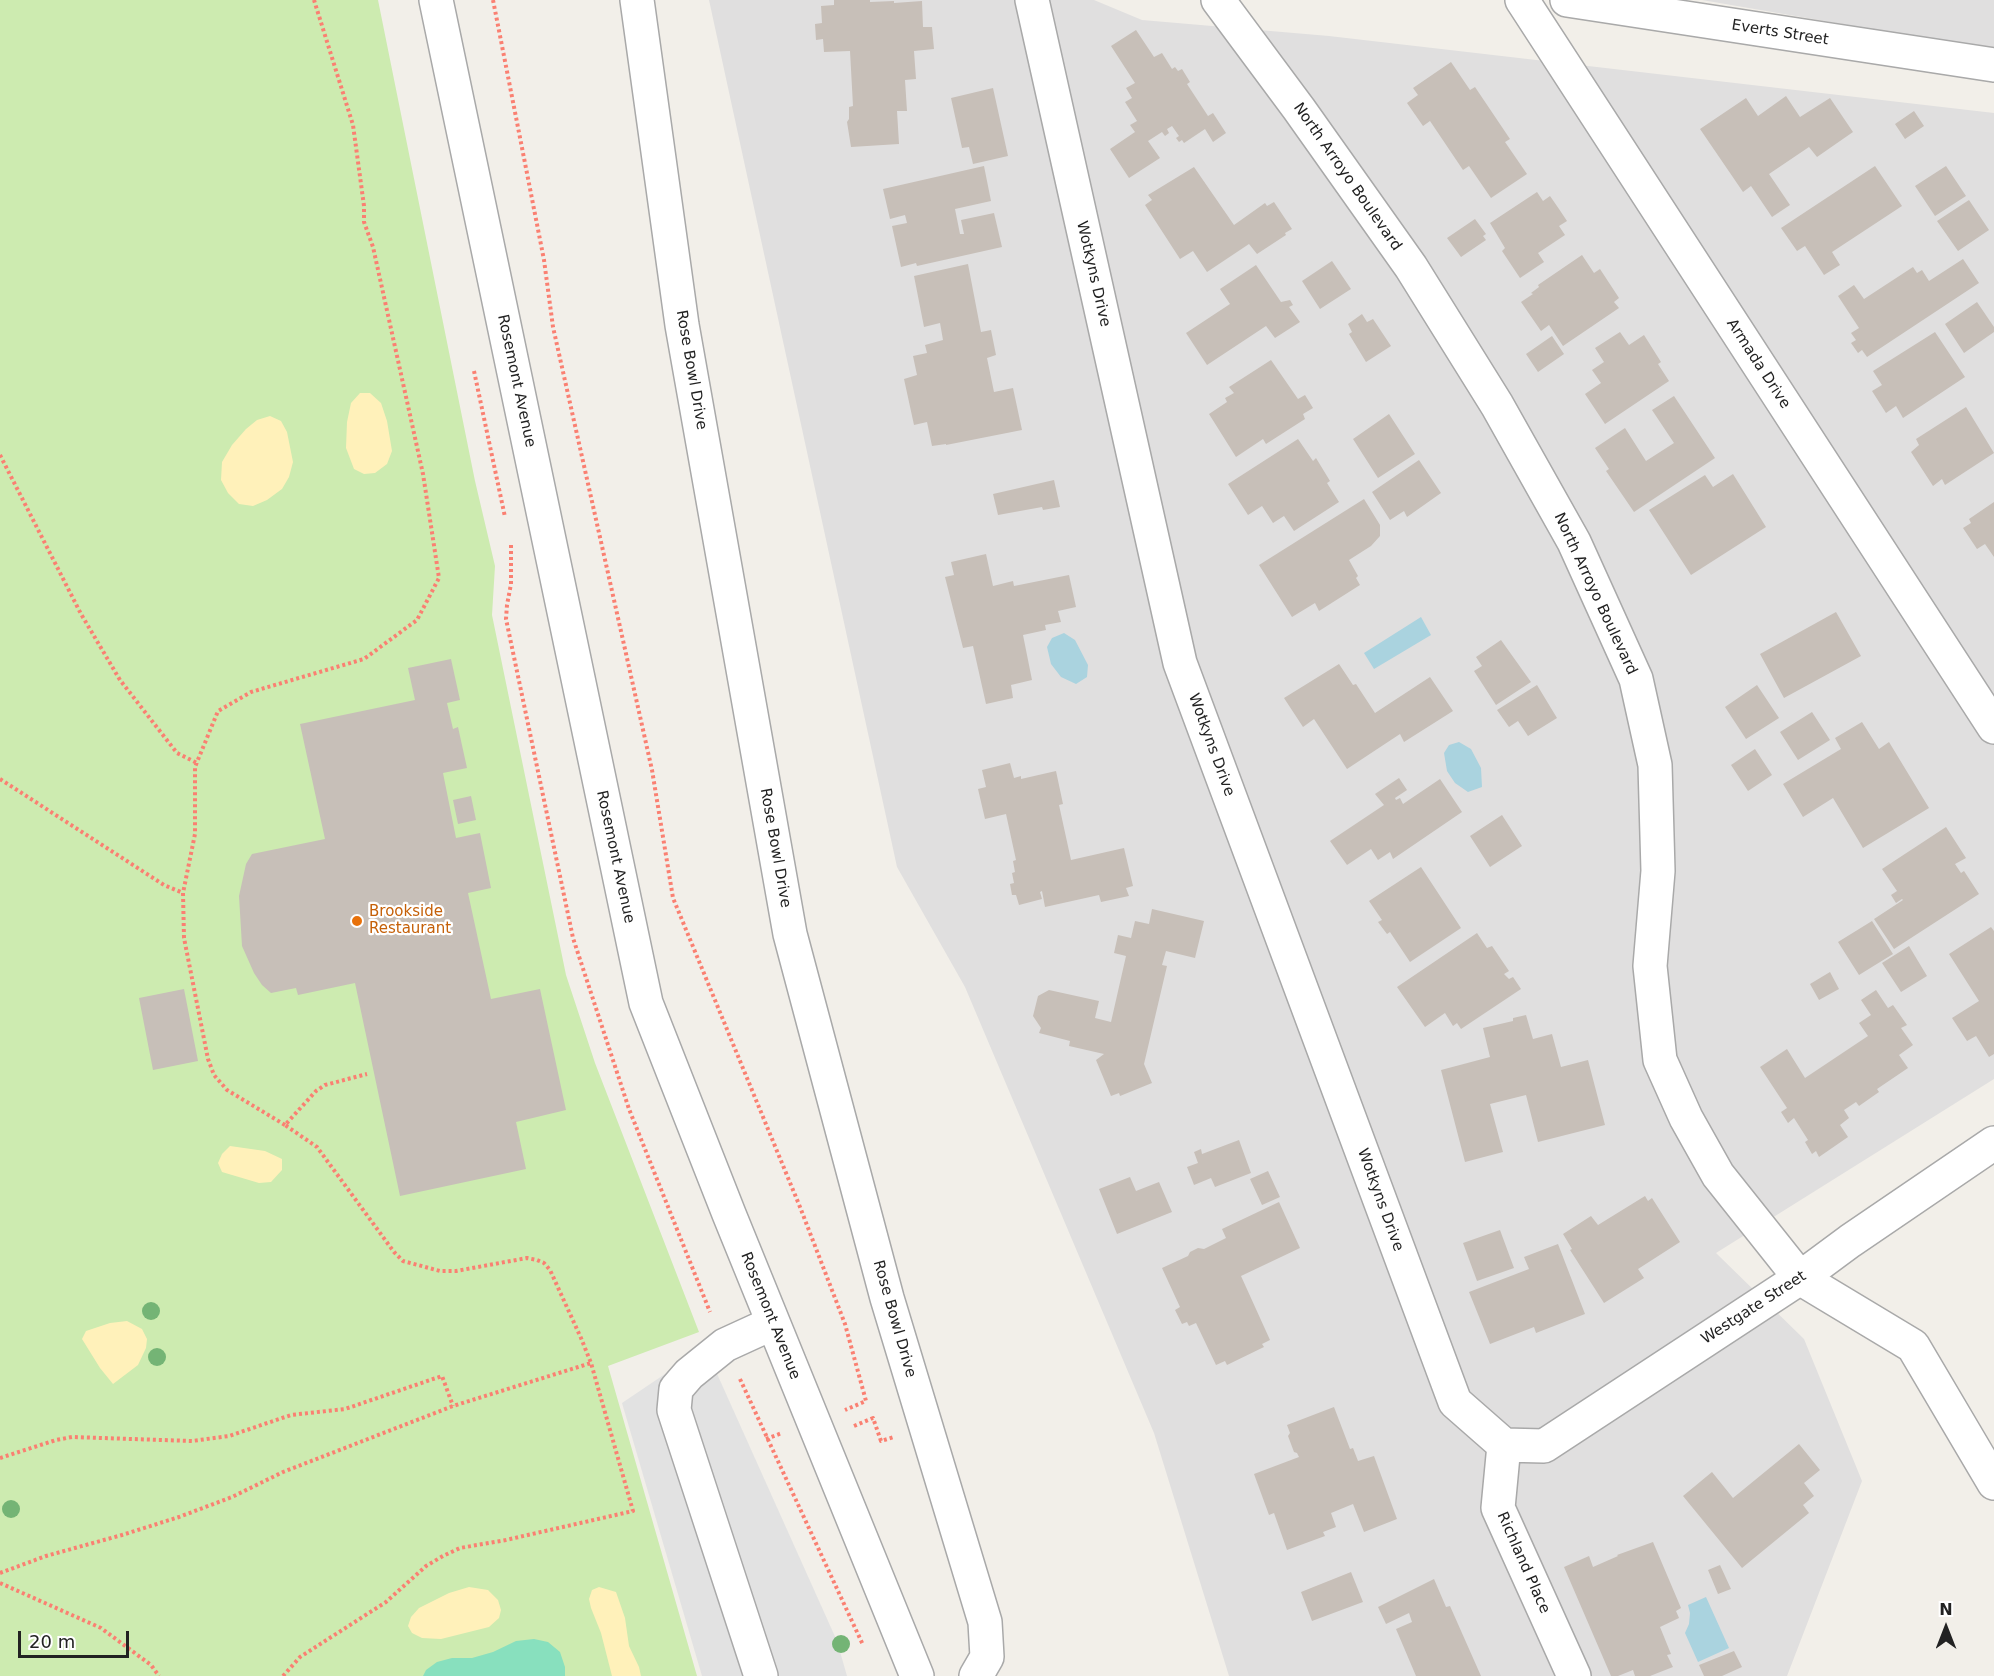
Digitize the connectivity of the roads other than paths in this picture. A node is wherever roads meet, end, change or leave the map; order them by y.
1 (436, 0) edge
2 (638, 0) edge
3 (1032, 0) edge
4 (1218, 0) edge
5 (1522, 0) edge
6 (1567, 0) edge
7 (1994, 65) edge
8 (1994, 727) edge
9 (1994, 1143) edge
10 (1800, 1278) junction
11 (773, 1323) junction
12 (1504, 1445) junction
13 (1994, 1482) edge
14 (760, 1676) edge
15 (917, 1676) edge
16 (976, 1676) edge
17 (1574, 1676) edge

1 - 11 street, Rosemont Avenue
2 - 16 street, Rose Bowl Drive
3 - 12 street, Wotkyns Drive
4 - 10 street, North Arroyo Boulevard
5 - 8 street, Armada Drive
6 - 7 street, Everts Street
9 - 10 street, Westgate Street
10 - 12 street, Westgate Street
10 - 13 street, North Arroyo Boulevard
11 - 14 street
11 - 15 street, Rosemont Avenue
12 - 17 street, Richland Place

